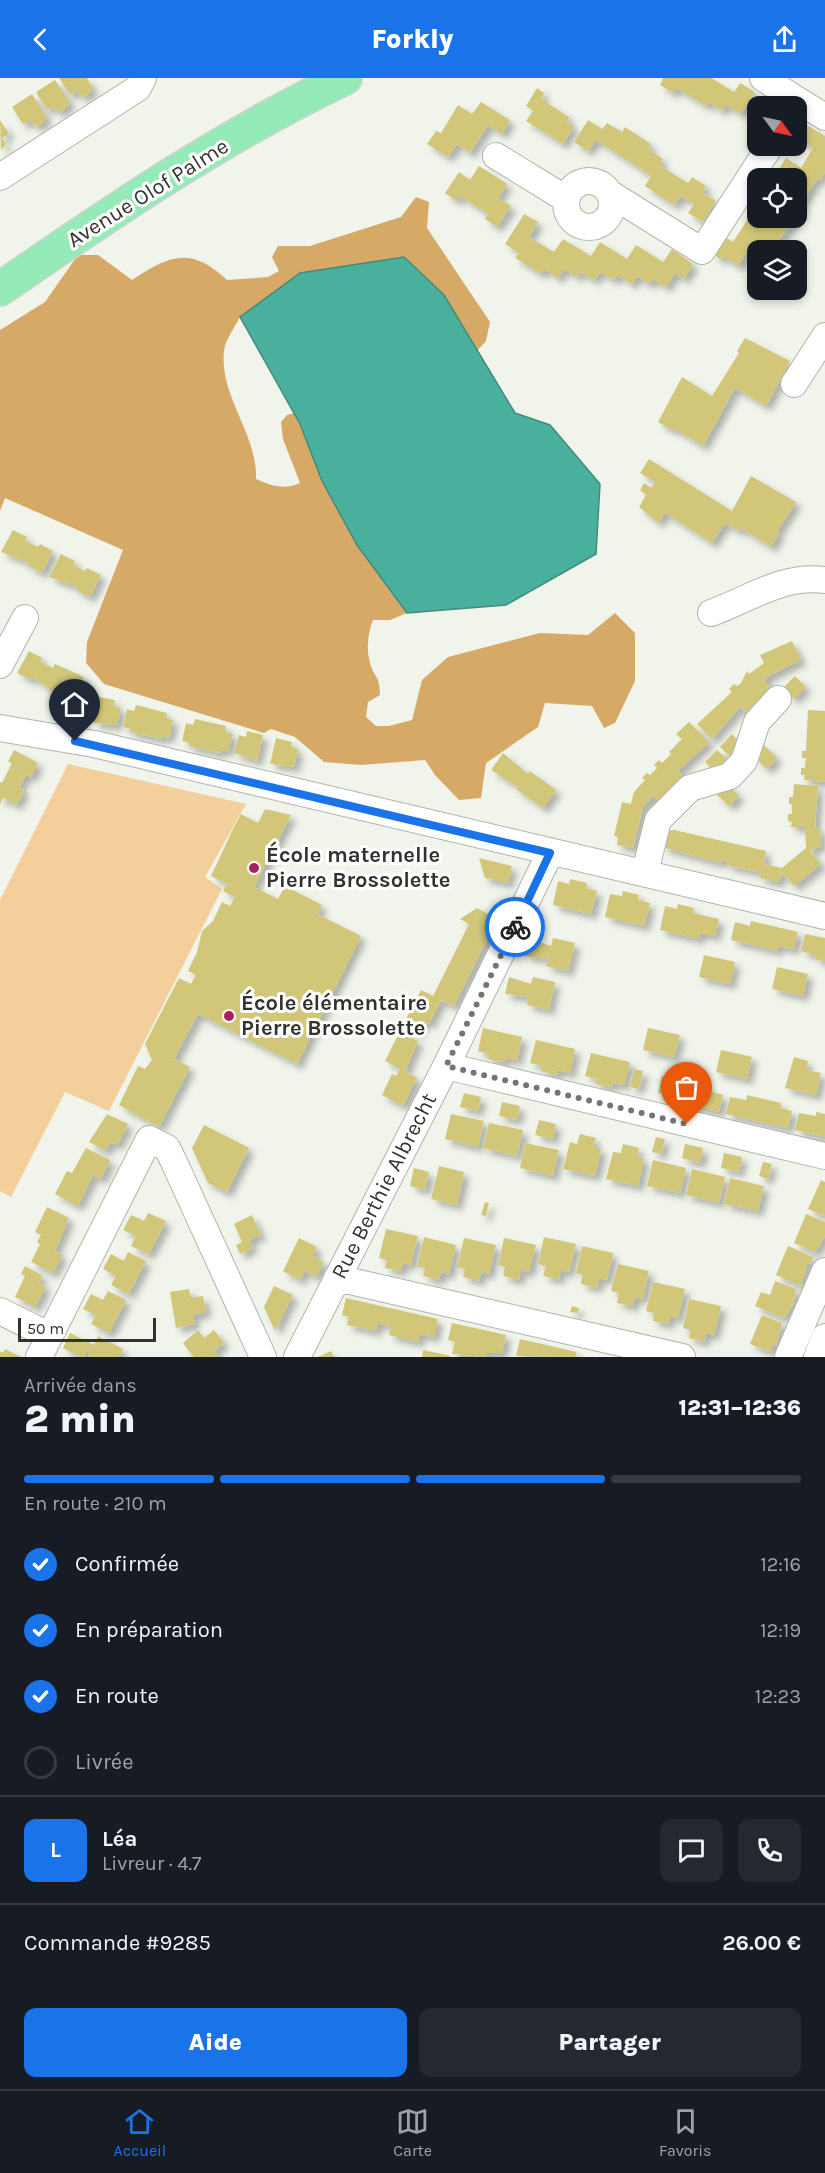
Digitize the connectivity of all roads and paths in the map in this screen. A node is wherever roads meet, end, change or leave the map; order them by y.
1 (143, 78) edge
2 (328, 78) edge
3 (345, 78) edge
4 (763, 78) edge
5 (787, 96) edge
6 (299, 100) junction
7 (807, 109) edge
8 (825, 117) edge
9 (496, 156) dead end
10 (763, 156) edge
11 (0, 177) edge
12 (609, 192) junction
13 (566, 199) junction
14 (0, 290) edge
15 (825, 336) edge
16 (794, 384) dead end
17 (825, 580) edge
18 (711, 613) dead end
19 (25, 618) dead end
20 (0, 665) edge
21 (778, 699) dead end
22 (0, 728) edge
23 (550, 853) junction
24 (645, 872) junction
25 (825, 916) edge
26 (446, 1066) junction
27 (825, 1156) edge
28 (825, 1271) edge
29 (337, 1278) junction
30 (0, 1311) edge
31 (825, 1337) edge
32 (45, 1347) edge
33 (263, 1357) edge
34 (297, 1357) edge
35 (682, 1357) edge
36 (788, 1357) edge
37 (817, 1357) edge

1 - 11 street
2 - 6 main road, Avenue Olof Palme
3 - 6 main road, Avenue Olof Palme
4 - 5 street
6 - 14 main road, Avenue Olof Palme
7 - 8 street
9 - 13 street
10 - 12 street
12 - 13 street
12 - 13 street
15 - 16 street
17 - 18 street
19 - 20 street
21 - 24 street
22 - 23 street
23 - 24 street
23 - 26 street, Rue Berthie Albrecht
24 - 25 street
26 - 27 street
26 - 29 street, Rue Berthie Albrecht
28 - 36 street
29 - 34 street, Rue Berthie Albrecht
29 - 35 street
30 - 32 street
31 - 37 street
32 - 33 street

